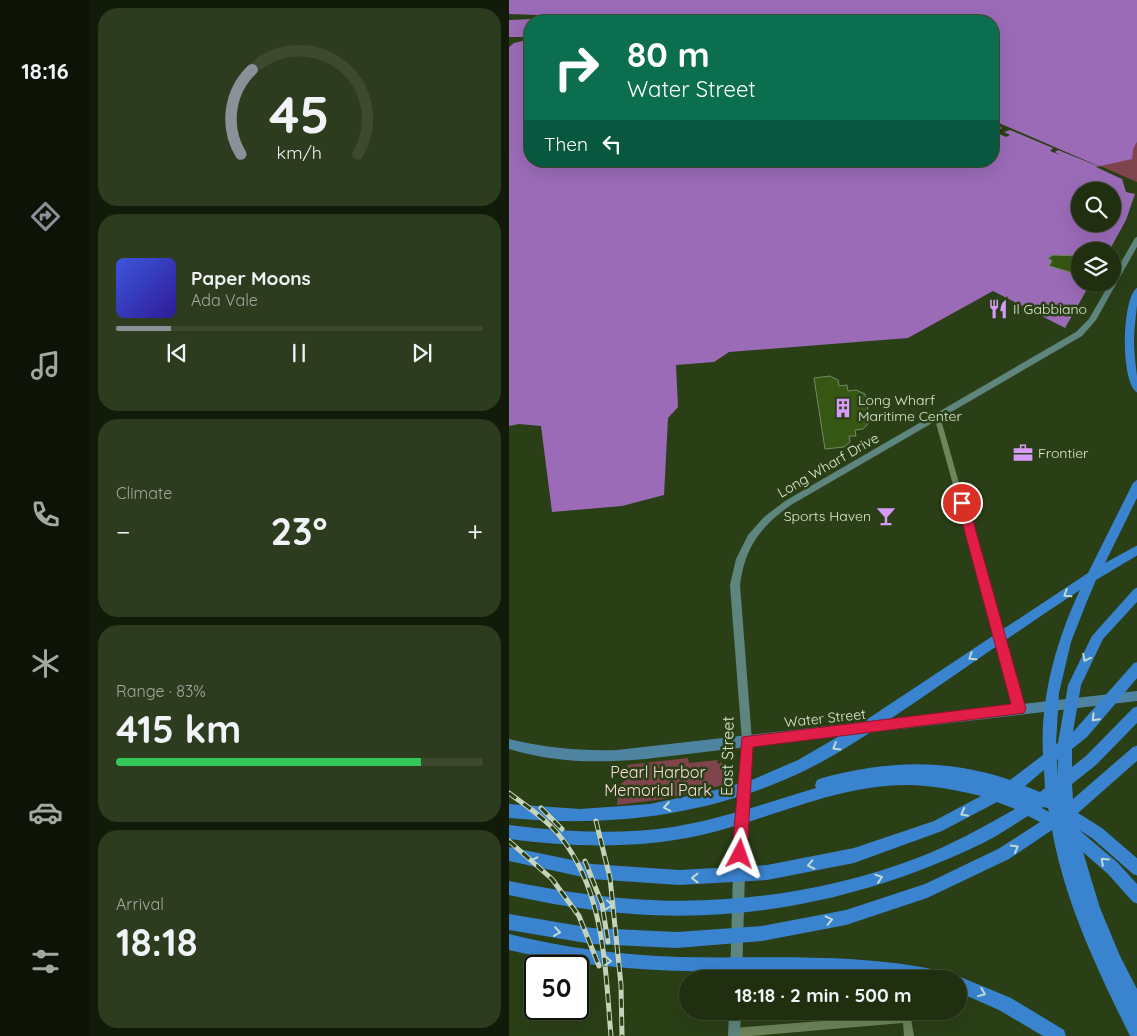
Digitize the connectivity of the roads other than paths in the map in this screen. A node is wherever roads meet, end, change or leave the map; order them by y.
1 (1137, 239) edge
2 (1121, 267) edge
3 (1137, 290) edge
4 (1107, 292) edge
5 (1137, 390) edge
6 (937, 416) junction
7 (1137, 484) edge
8 (751, 536) joint
9 (1137, 548) edge
10 (1137, 592) edge
11 (1137, 667) edge
12 (1137, 696) edge
13 (1019, 709) junction
14 (1137, 712) edge
15 (747, 741) junction
16 (513, 746) edge
17 (1137, 751) edge
18 (780, 802) junction
19 (509, 810) edge
20 (509, 832) edge
21 (509, 854) edge
22 (1137, 870) edge
23 (509, 888) edge
24 (1137, 897) edge
25 (509, 922) edge
26 (1094, 931) junction
27 (509, 942) edge
28 (736, 970) edge
29 (901, 970) edge
30 (967, 988) edge
31 (1005, 1004) junction
32 (1137, 1010) edge
33 (735, 1020) edge
34 (734, 1034) edge
35 (1137, 1034) edge
36 (909, 1036) edge
37 (1045, 1036) edge
38 (1058, 1036) edge

1 - 2 main road, Long Wharf Drive
3 - 5 highway
4 - 6 main road, Long Wharf Drive
6 - 8 main road, Long Wharf Drive
6 - 13 street
7 - 26 highway
8 - 15 main road, East Street
9 -> 19 highway
10 -> 26 highway
11 -> 21 highway
12 - 13 main road, Water Street
13 - 15 main road, Water Street
23 -> 14 highway
15 - 16 main road, Water Street
15 - 28 main road, East Street
25 -> 17 highway
18 - 20 highway
18 - 22 highway
24 -> 18 highway
26 - 32 highway
26 - 35 highway
27 -> 29 highway
30 -> 31 highway
31 - 37 highway
31 - 38 highway
33 - 34 main road
34 - 36 street

